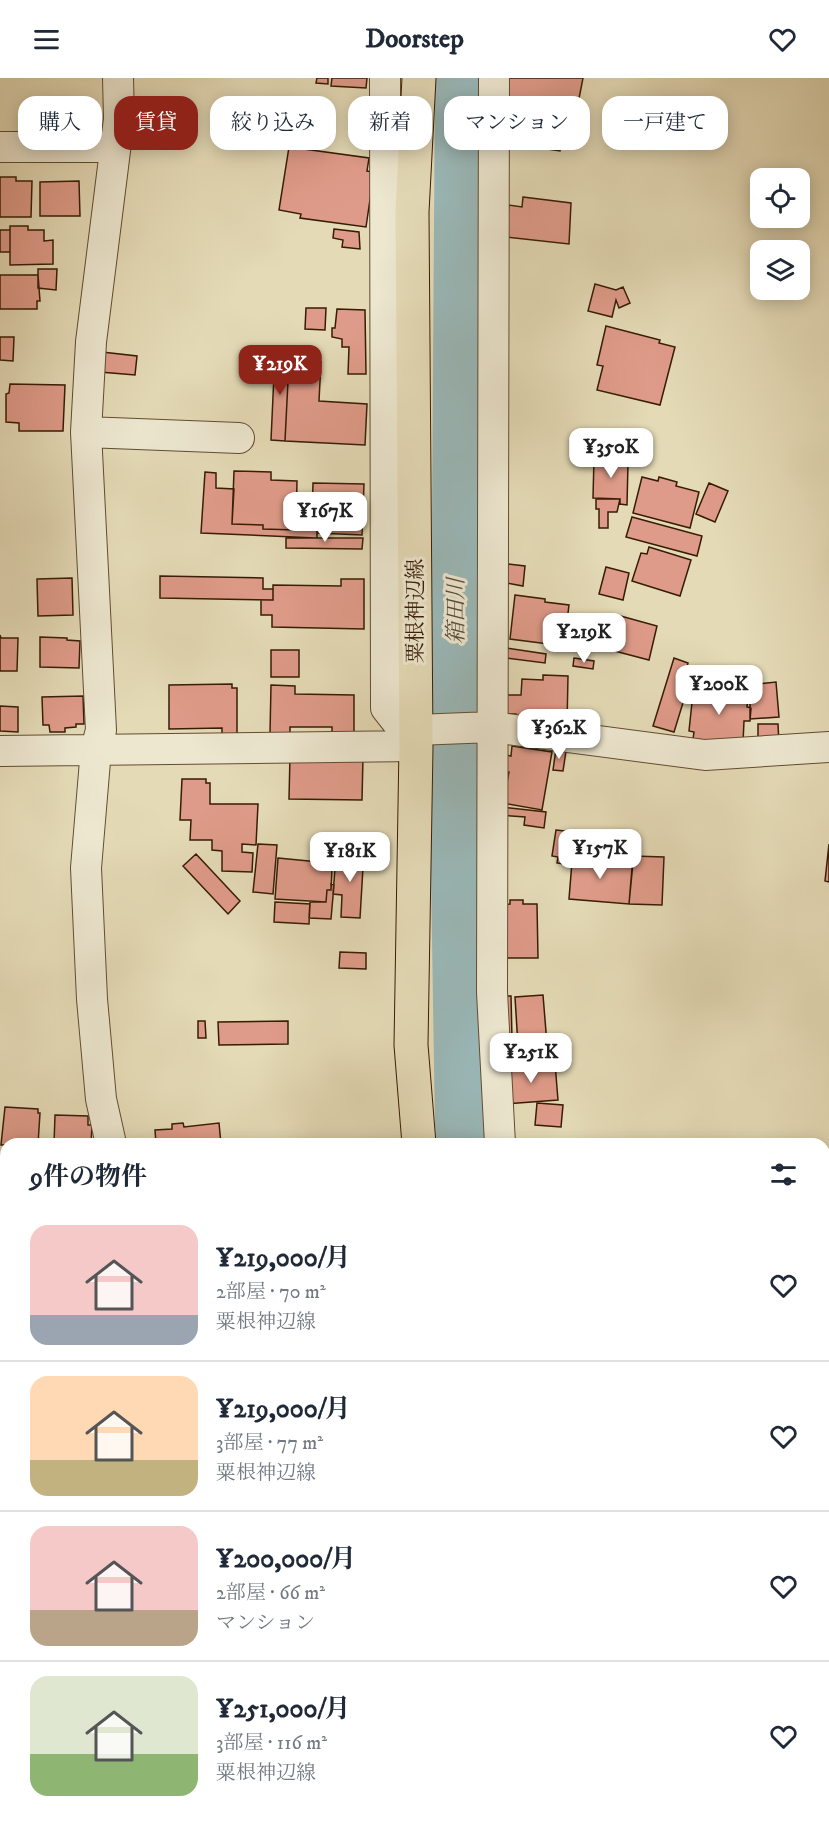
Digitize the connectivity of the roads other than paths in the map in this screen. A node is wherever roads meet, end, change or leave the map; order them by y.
1 (118, 78) edge
2 (385, 78) edge
3 (419, 78) edge
4 (494, 78) edge
5 (118, 96) edge
6 (0, 147) edge
7 (114, 147) joint
8 (86, 432) junction
9 (239, 438) dead end
10 (492, 727) junction
11 (416, 738) junction
12 (829, 747) edge
13 (96, 749) junction
14 (0, 751) edge
15 (110, 1138) edge
16 (419, 1138) edge
17 (500, 1138) edge

1 - 5 street
2 - 11 street
3 - 11 main road, 粟根神辺線
4 - 10 street
6 - 7 street
7 - 8 street
8 - 9 street
8 - 13 street
10 - 11 street
10 - 12 street
10 - 17 street
11 - 13 street
11 - 16 main road, 粟根神辺線
13 - 14 street
13 - 15 street

